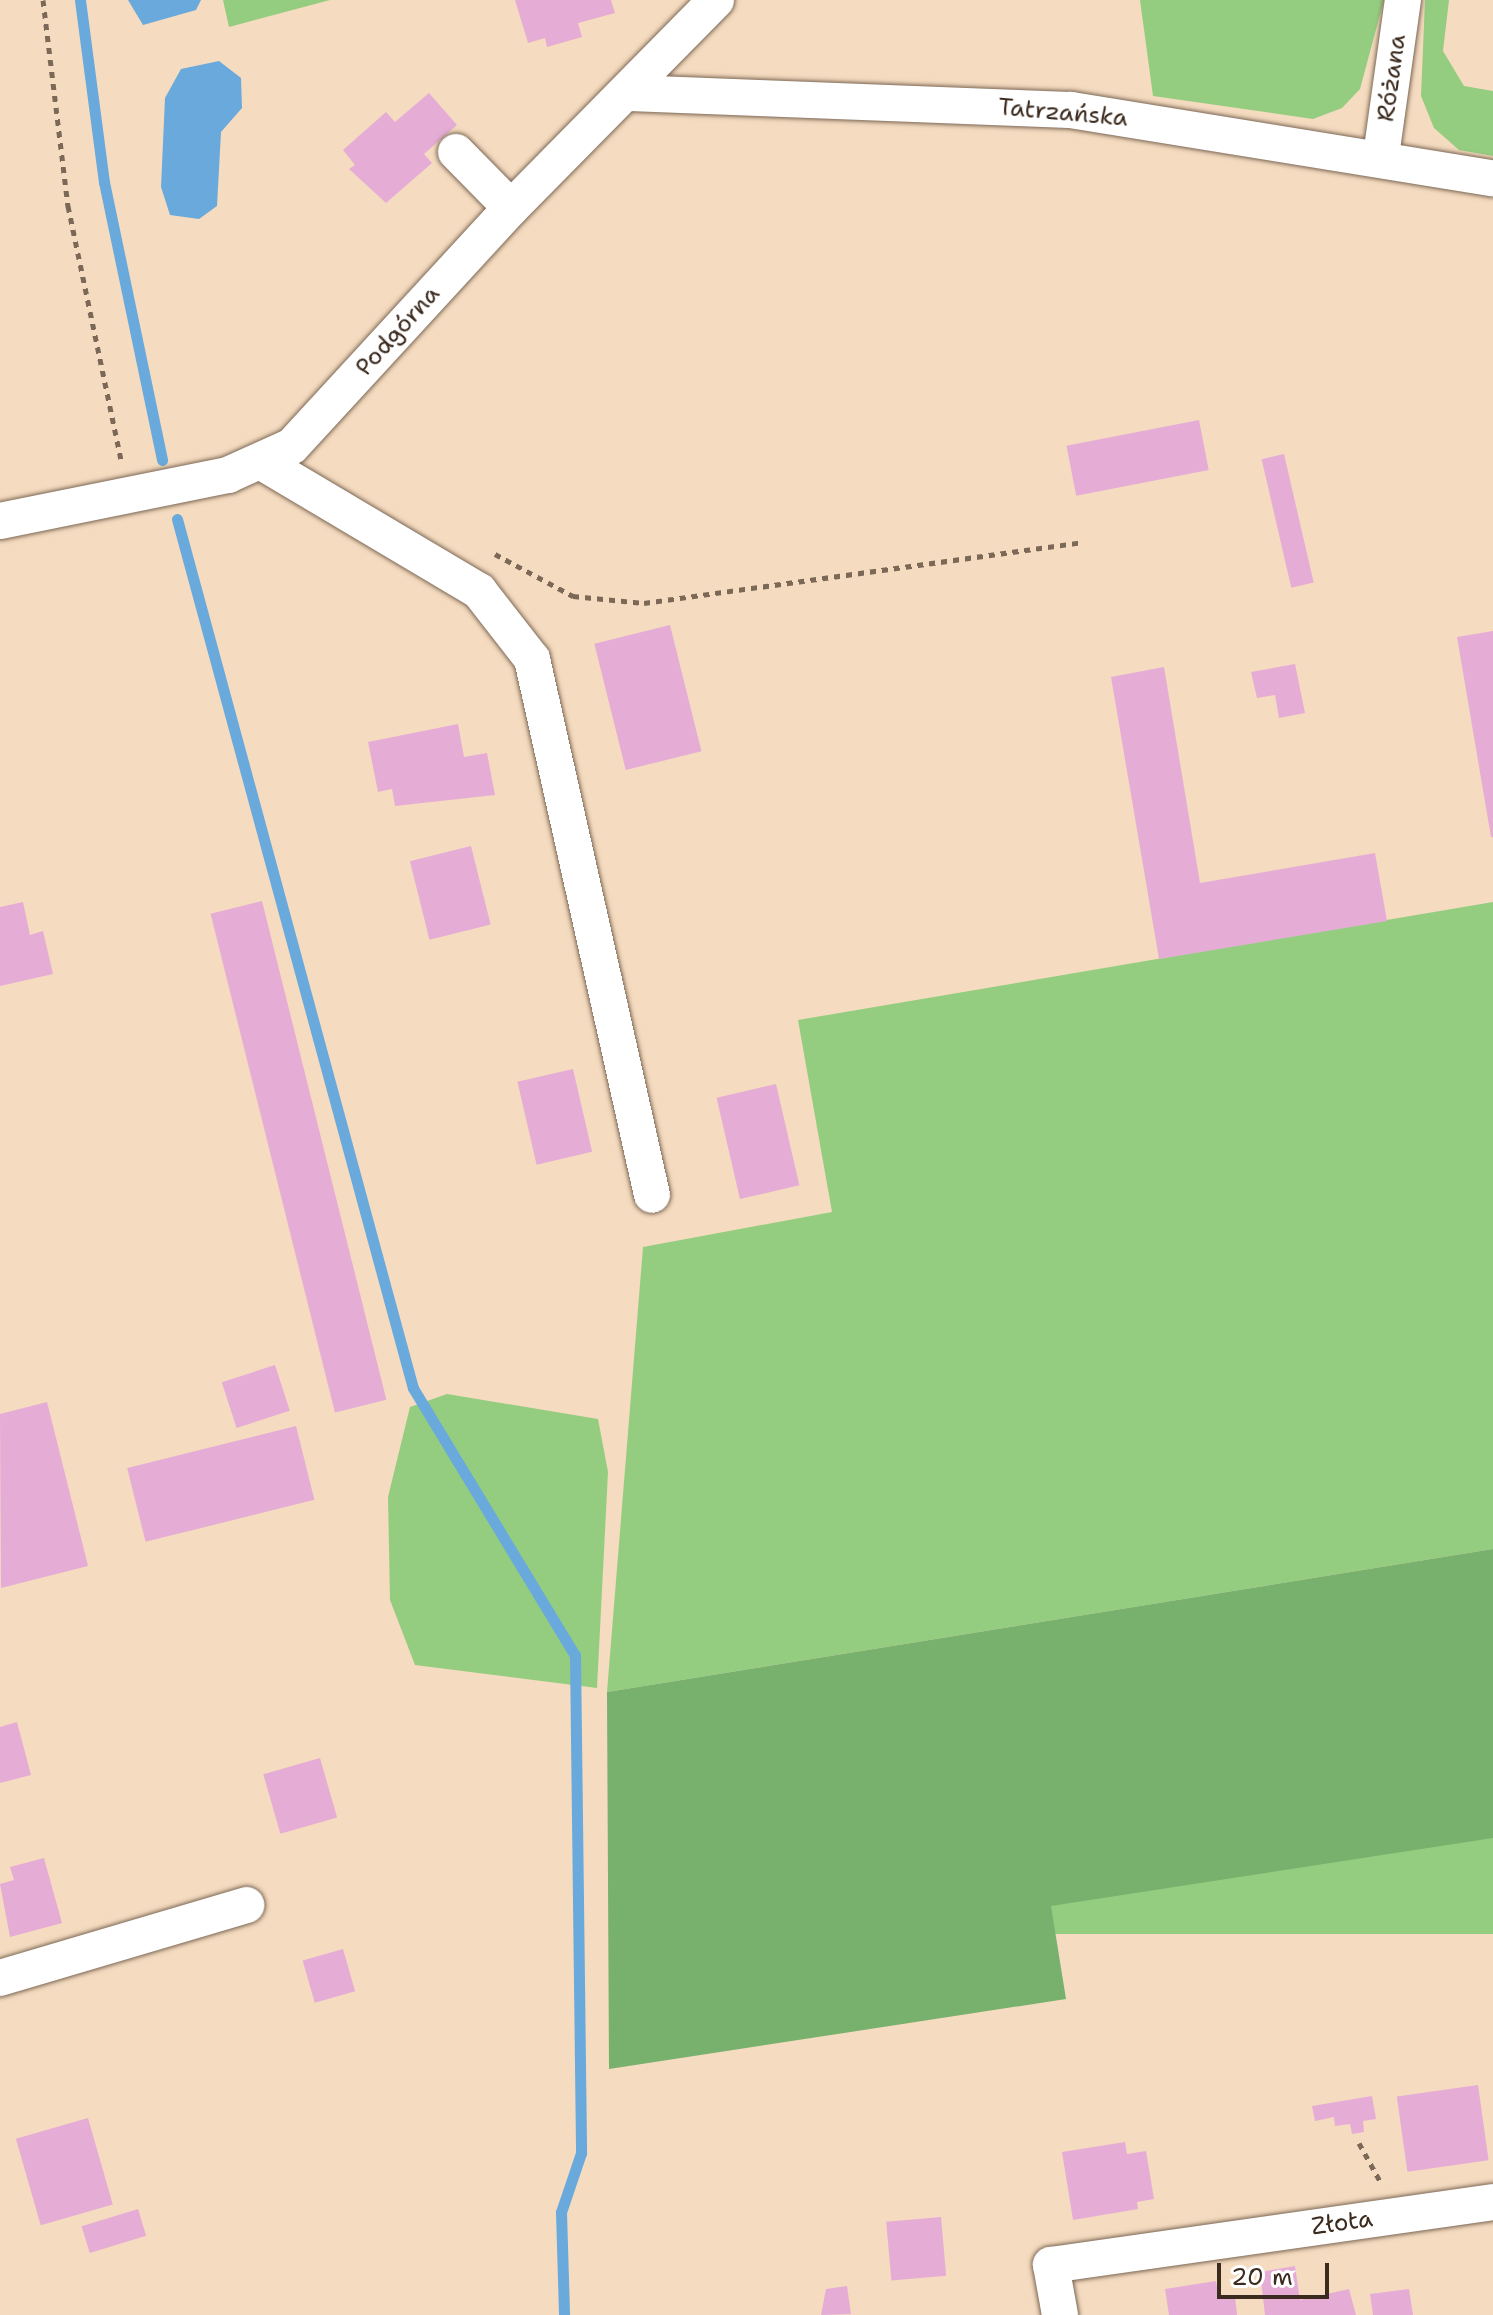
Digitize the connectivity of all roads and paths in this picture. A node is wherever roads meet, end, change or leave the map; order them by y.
1 (43, 0) edge
2 (716, 0) edge
3 (1403, 0) edge
4 (628, 93) junction
5 (456, 152) dead end
6 (1381, 156) junction
7 (1493, 178) edge
8 (511, 208) junction
9 (265, 464) junction
10 (129, 495) junction
11 (0, 521) edge
12 (1083, 542) dead end
13 (489, 551) dead end
14 (652, 1195) dead end
15 (246, 1905) dead end
16 (0, 1978) edge
17 (1493, 2202) edge
18 (1060, 2315) edge

1 - 10 path
2 - 4 street, Podgórna
3 - 6 street, Różana
4 - 6 street, Tatrzańska
4 - 8 street, Podgórna
5 - 8 street
6 - 7 street, Tatrzańska
8 - 9 street, Podgórna
9 - 10 street, Podgórna
9 - 14 street
10 - 11 street, Podgórna
12 - 13 path
15 - 16 street
17 - 18 street, Złota

